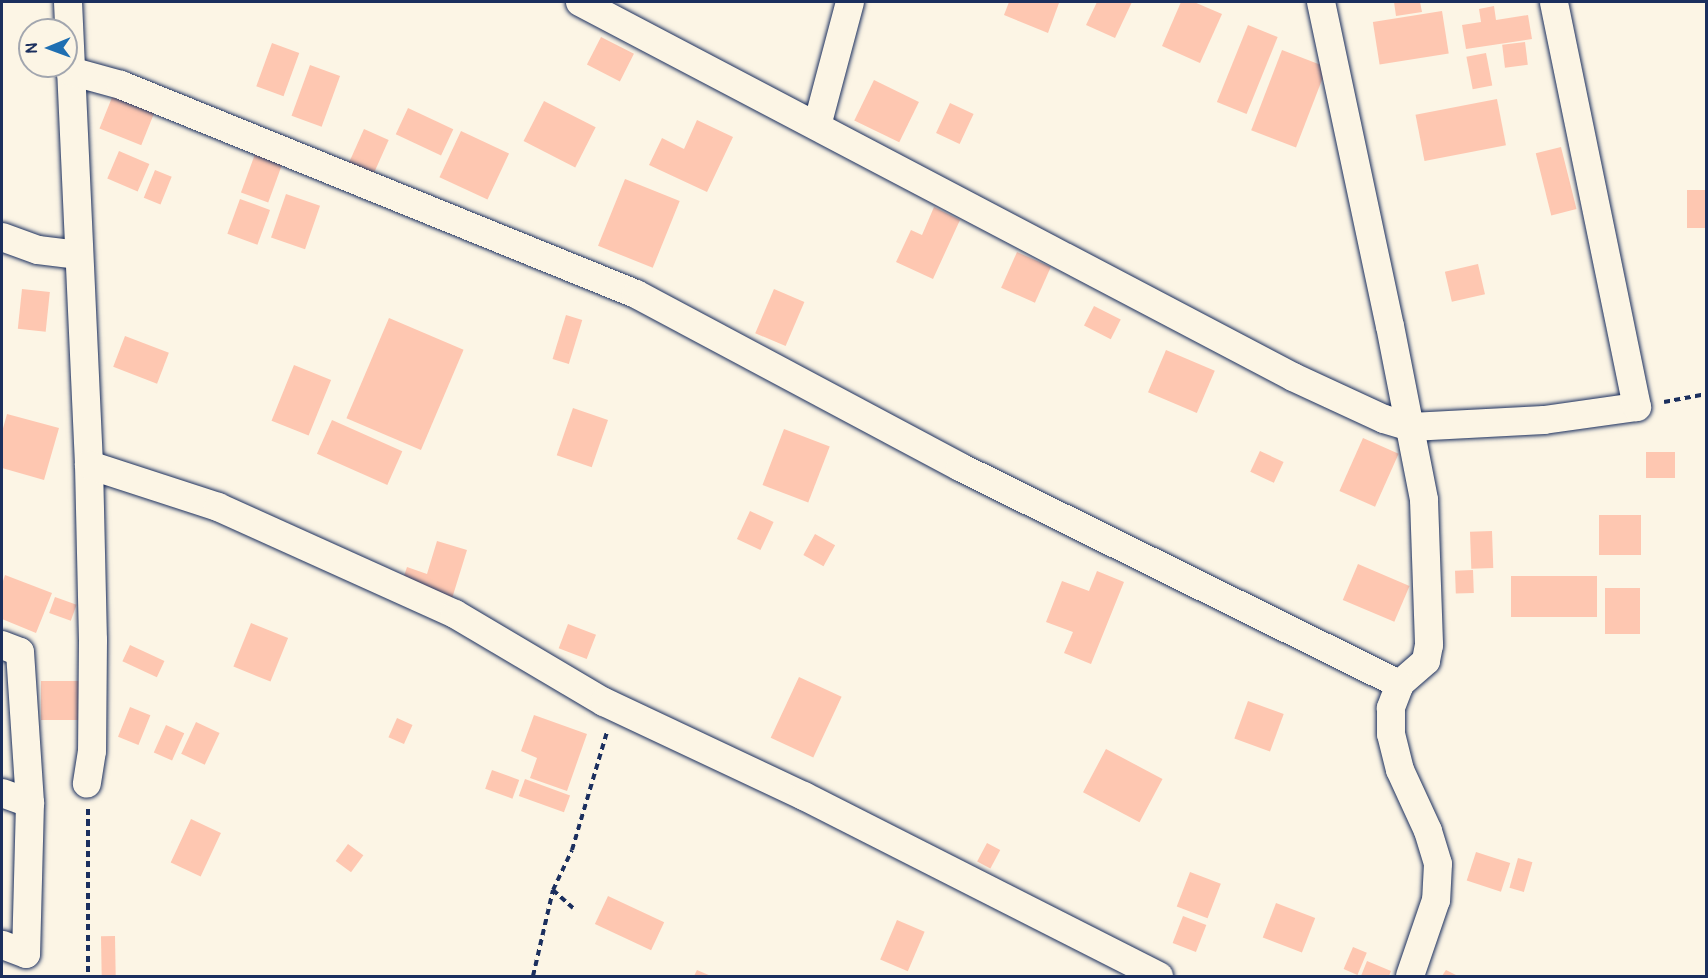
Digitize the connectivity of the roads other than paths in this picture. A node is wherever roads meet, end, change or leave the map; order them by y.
1 (68, 2) edge
2 (580, 2) edge
3 (850, 2) edge
4 (1321, 2) edge
5 (1554, 2) edge
6 (68, 18) edge
7 (78, 73) edge
8 (70, 78) edge
9 (817, 126) junction
10 (2, 237) edge
11 (77, 255) junction
12 (1411, 427) junction
13 (89, 465) junction
14 (2, 645) edge
15 (1400, 684) junction
16 (87, 784) road end
17 (2, 793) edge
18 (30, 803) junction
19 (2, 945) edge
20 (1128, 970) edge
21 (1159, 976) edge
22 (1410, 976) edge

1 - 6 street
2 - 9 street
3 - 9 street
4 - 12 street
5 - 12 street
7 - 15 street
8 - 11 street
9 - 12 street
10 - 11 street
11 - 13 street
12 - 15 street
13 - 16 street
13 - 20 street
14 - 18 street
15 - 22 street
17 - 18 street
18 - 19 street
20 - 21 street

